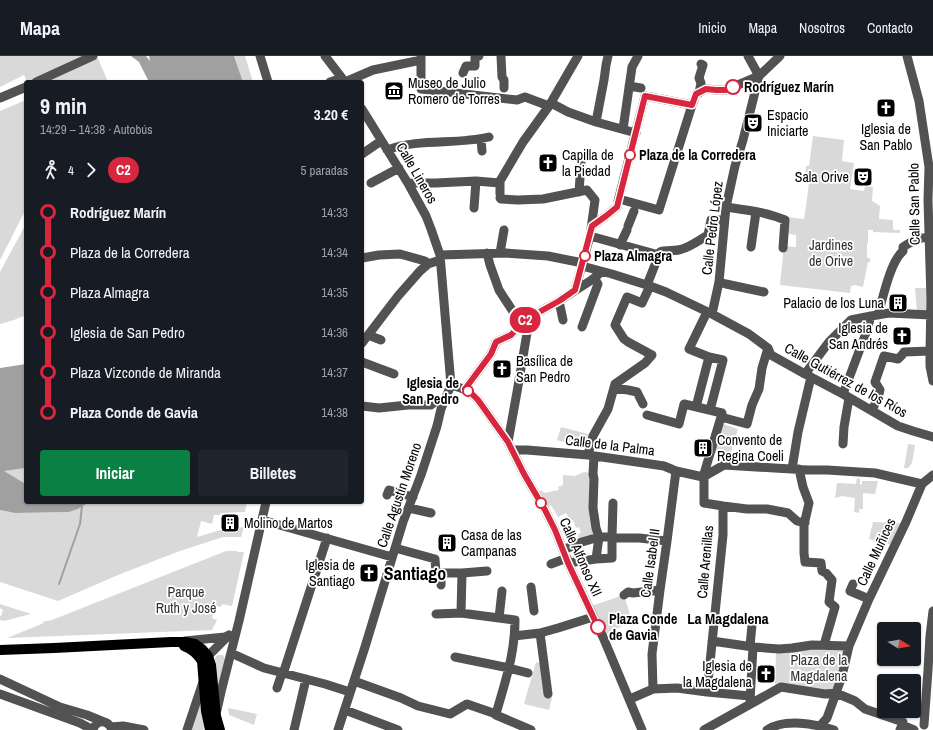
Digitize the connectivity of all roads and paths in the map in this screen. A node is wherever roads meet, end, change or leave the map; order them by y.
1 (93, 56) edge
2 (260, 56) edge
3 (325, 56) edge
4 (479, 56) edge
5 (501, 56) edge
6 (578, 56) edge
7 (608, 56) edge
8 (638, 56) edge
9 (748, 56) edge
10 (780, 56) edge
11 (907, 56) edge
12 (421, 58) edge
13 (404, 60) edge
14 (701, 64) dead end
15 (464, 73) dead end
16 (760, 76) junction
17 (40, 80) edge
18 (267, 80) edge
19 (344, 80) edge
20 (629, 86) junction
21 (24, 88) edge
22 (643, 92) junction
23 (504, 94) junction
24 (0, 98) edge
25 (695, 98) junction
26 (550, 104) junction
27 (364, 112) edge
28 (596, 122) junction
29 (623, 129) junction
30 (636, 133) junction
31 (381, 141) junction
32 (388, 150) junction
33 (482, 150) dead end
34 (364, 153) edge
35 (582, 163) dead end
36 (931, 167) edge
37 (399, 168) junction
38 (476, 181) junction
39 (371, 183) dead end
40 (500, 183) junction
41 (409, 184) junction
42 (579, 192) junction
43 (618, 203) junction
44 (635, 207) junction
45 (726, 207) junction
46 (474, 208) dead end
47 (756, 212) junction
48 (724, 220) junction
49 (592, 226) junction
50 (504, 230) dead end
51 (590, 236) junction
52 (929, 236) junction
53 (620, 245) junction
54 (751, 247) dead end
55 (783, 248) dead end
56 (500, 253) junction
57 (487, 254) junction
58 (658, 255) junction
59 (440, 257) junction
60 (364, 258) edge
61 (428, 264) junction
62 (582, 264) junction
63 (597, 274) junction
64 (719, 282) junction
65 (649, 285) junction
66 (575, 290) junction
67 (764, 292) dead end
68 (559, 301) junction
69 (709, 313) junction
70 (875, 315) junction
71 (931, 315) junction
72 (563, 320) dead end
73 (521, 325) junction
74 (582, 327) dead end
75 (932, 329) edge
76 (365, 339) edge
77 (381, 340) dead end
78 (768, 348) junction
79 (930, 351) junction
80 (709, 356) junction
81 (364, 363) edge
82 (394, 374) dead end
83 (808, 375) junction
84 (933, 381) edge
85 (451, 385) junction
86 (614, 388) junction
87 (465, 389) junction
88 (846, 396) junction
89 (444, 403) junction
90 (642, 404) dead end
91 (364, 406) edge
92 (695, 406) junction
93 (872, 410) junction
94 (712, 411) junction
95 (647, 415) dead end
96 (721, 417) junction
97 (933, 437) edge
98 (508, 442) junction
99 (843, 444) dead end
100 (513, 450) junction
101 (591, 456) junction
102 (796, 469) junction
103 (676, 471) junction
104 (933, 475) edge
105 (703, 477) junction
106 (922, 484) junction
107 (388, 495) dead end
108 (413, 497) junction
109 (612, 503) dead end
110 (266, 504) edge
111 (723, 506) junction
112 (409, 508) junction
113 (431, 514) dead end
114 (262, 520) junction
115 (805, 523) junction
116 (599, 537) junction
117 (612, 537) junction
118 (327, 538) junction
119 (667, 541) junction
120 (394, 552) junction
121 (566, 557) junction
122 (596, 559) junction
123 (551, 564) dead end
124 (487, 571) dead end
125 (441, 573) junction
126 (462, 573) junction
127 (853, 584) dead end
128 (441, 585) dead end
129 (531, 587) dead end
130 (660, 590) junction
131 (502, 591) dead end
132 (624, 595) dead end
133 (869, 599) junction
134 (534, 611) dead end
135 (933, 611) edge
136 (461, 613) junction
137 (436, 614) dead end
138 (593, 617) junction
139 (499, 618) junction
140 (239, 621) junction
141 (752, 625) dead end
142 (540, 633) junction
143 (229, 635) junction
144 (514, 636) junction
145 (712, 641) junction
146 (171, 642) junction
147 (824, 645) junction
148 (752, 646) junction
149 (850, 646) junction
150 (0, 650) edge
151 (230, 656) junction
152 (207, 657) junction
153 (455, 657) dead end
154 (509, 668) junction
155 (931, 670) edge
156 (282, 673) junction
157 (528, 673) dead end
158 (0, 679) edge
159 (306, 679) junction
160 (204, 681) junction
161 (354, 681) junction
162 (277, 688) dead end
163 (653, 689) junction
164 (350, 692) junction
165 (707, 692) junction
166 (836, 693) junction
167 (0, 694) edge
168 (548, 694) dead end
169 (630, 699) junction
170 (750, 700) junction
171 (344, 710) junction
172 (496, 714) junction
173 (216, 716) junction
174 (109, 726) edge
175 (901, 727) edge
176 (819, 728) edge
177 (922, 728) edge
178 (93, 730) edge
179 (144, 730) edge
180 (186, 730) edge
181 (210, 730) edge
182 (220, 730) edge
183 (294, 730) edge
184 (338, 730) edge
185 (398, 730) edge
186 (531, 730) edge
187 (642, 730) edge
188 (704, 730) edge
189 (767, 730) edge
190 (834, 730) edge
191 (914, 730) edge

1 - 17 street
2 - 18 street
3 - 19 street
4 - 15 street
5 - 23 street
6 - 26 street
7 - 28 street
8 - 20 street
9 - 16 street
10 - 16 street
11 - 36 street, Calle San Pablo
12 - 13 street
12 - 23 street
13 - 19 street
14 - 25 street
16 - 25 street
16 - 45 street, Calle Pedro López
20 - 22 street
20 - 29 street
21 - 24 street
22 - 25 street
22 - 30 street
23 - 26 street
25 - 44 street
26 - 28 street
26 - 40 street
27 - 31 street, Calle Lineros
28 - 29 street
29 - 30 street
30 - 43 street
31 - 32 street, Calle Lineros
31 - 34 street
32 - 33 street
32 - 37 street, Calle Lineros
35 - 42 street
36 - 52 street, Calle San Pablo
37 - 39 street
37 - 41 street, Calle Lineros
38 - 40 street
38 - 41 street
38 - 46 street
40 - 42 street
41 - 59 street, Calle Lineros
42 - 49 street
43 - 44 street
43 - 49 street
44 - 53 street
45 - 47 street
45 - 48 street, Calle Pedro López
47 - 54 street
47 - 55 street
48 - 58 street
48 - 64 street, Calle Pedro López
49 - 51 street
50 - 56 street
51 - 53 street
51 - 62 street
52 - 70 street
52 - 71 street, Calle San Pablo
53 - 58 street
56 - 57 street, Calle Gutiérrez de los Ríos
56 - 62 street, Calle Gutiérrez de los Ríos
57 - 59 street, Calle Gutiérrez de los Ríos
57 - 73 street
58 - 65 street
59 - 61 street, Calle Gutiérrez de los Ríos
59 - 85 street, Calle Lineros
60 - 61 street
61 - 76 street
62 - 63 street, Calle Gutiérrez de los Ríos
62 - 66 street
63 - 65 street, Calle Gutiérrez de los Ríos
63 - 66 street
63 - 74 street
64 - 67 street
64 - 69 street, Calle Pedro López
65 - 69 street, Calle Gutiérrez de los Ríos
65 - 86 street
66 - 68 street
68 - 72 street
68 - 73 street
69 - 78 street, Calle Gutiérrez de los Ríos
69 - 80 street, Calle Pedro López
70 - 71 street
70 - 83 street
70 - 88 street
71 - 75 street, Calle San Pablo
73 - 87 street
73 - 98 street
75 - 79 street, Calle San Pablo
76 - 77 street
78 - 83 street, Calle Gutiérrez de los Ríos
78 - 96 street
79 - 84 street, Calle San Pablo
79 - 93 street
80 - 92 street
80 - 94 street
81 - 82 street
83 - 88 street, Calle Gutiérrez de los Ríos
83 - 102 street
85 - 87 street
85 - 89 street, Calle Agustín Moreno
86 - 90 street
86 - 101 street
87 - 98 street, Calle Alfonso XII
88 - 93 street, Calle Gutiérrez de los Ríos
88 - 99 street
89 - 91 street
89 - 108 street, Calle Agustín Moreno
92 - 94 street
92 - 95 street
93 - 97 street, Calle Gutiérrez de los Ríos
94 - 96 street
96 - 105 street
98 - 100 street, Calle Alfonso XII
100 - 101 street, Calle de la Palma
100 - 121 street, Calle Alfonso XII
101 - 103 street, Calle de la Palma
101 - 116 street
102 - 105 street
102 - 106 street
102 - 115 street
103 - 105 street, Calle de la Palma
103 - 119 street, Calle Isabel II
104 - 106 street, Calle Muñices
105 - 111 street
106 - 133 street, Calle Muñices
107 - 108 street
108 - 112 street, Calle Agustín Moreno
109 - 117 street
110 - 114 street
111 - 115 street
111 - 145 street, Calle Arenillas
112 - 113 street
112 - 120 street, Calle Agustín Moreno
114 - 118 street
114 - 140 street
115 - 147 street
116 - 117 street
116 - 121 street
116 - 122 street
117 - 119 street
117 - 122 street
118 - 120 street
118 - 156 street
119 - 130 street, Calle Isabel II
120 - 125 street
120 - 161 street, Calle Agustín Moreno
121 - 122 street
121 - 123 street
121 - 138 street, Calle Alfonso XII
124 - 126 street
125 - 126 street
125 - 128 street
126 - 136 street
127 - 133 street
129 - 134 street
130 - 132 street
130 - 163 street, Calle Isabel II
131 - 139 street
133 - 149 street, Calle Muñices
135 - 155 street
136 - 137 street
136 - 139 street
138 - 142 street
138 - 169 street, Calle Alfonso XII
139 - 144 street
140 - 143 street
140 - 151 street
141 - 148 street
142 - 144 street
142 - 168 street
143 - 146 street
143 - 152 street
144 - 154 street
145 - 148 street
145 - 165 street, Calle Arenillas
146 - 150 main road
146 - 152 main road
147 - 148 street
147 - 149 street
148 - 170 street
149 - 166 street
151 - 152 street
151 - 156 street
151 - 173 street
152 - 160 main road
152 - 173 main road
153 - 154 street
154 - 157 street
154 - 172 street
155 - 177 street
156 - 159 street
156 - 162 street
158 - 174 street
159 - 164 street
159 - 183 street
160 - 180 street
160 - 181 main road
161 - 164 street, Calle Agustín Moreno
161 - 172 street
163 - 165 street
163 - 169 street
164 - 171 street, Calle Agustín Moreno
165 - 170 street
166 - 170 street
166 - 175 street
166 - 176 street
167 - 178 street
169 - 187 street, Calle Alfonso XII
170 - 188 street
171 - 184 street, Calle Agustín Moreno
171 - 185 street
172 - 186 street
173 - 181 street
173 - 182 main road
174 - 178 street
174 - 179 street
175 - 191 street
176 - 189 street
176 - 190 street

